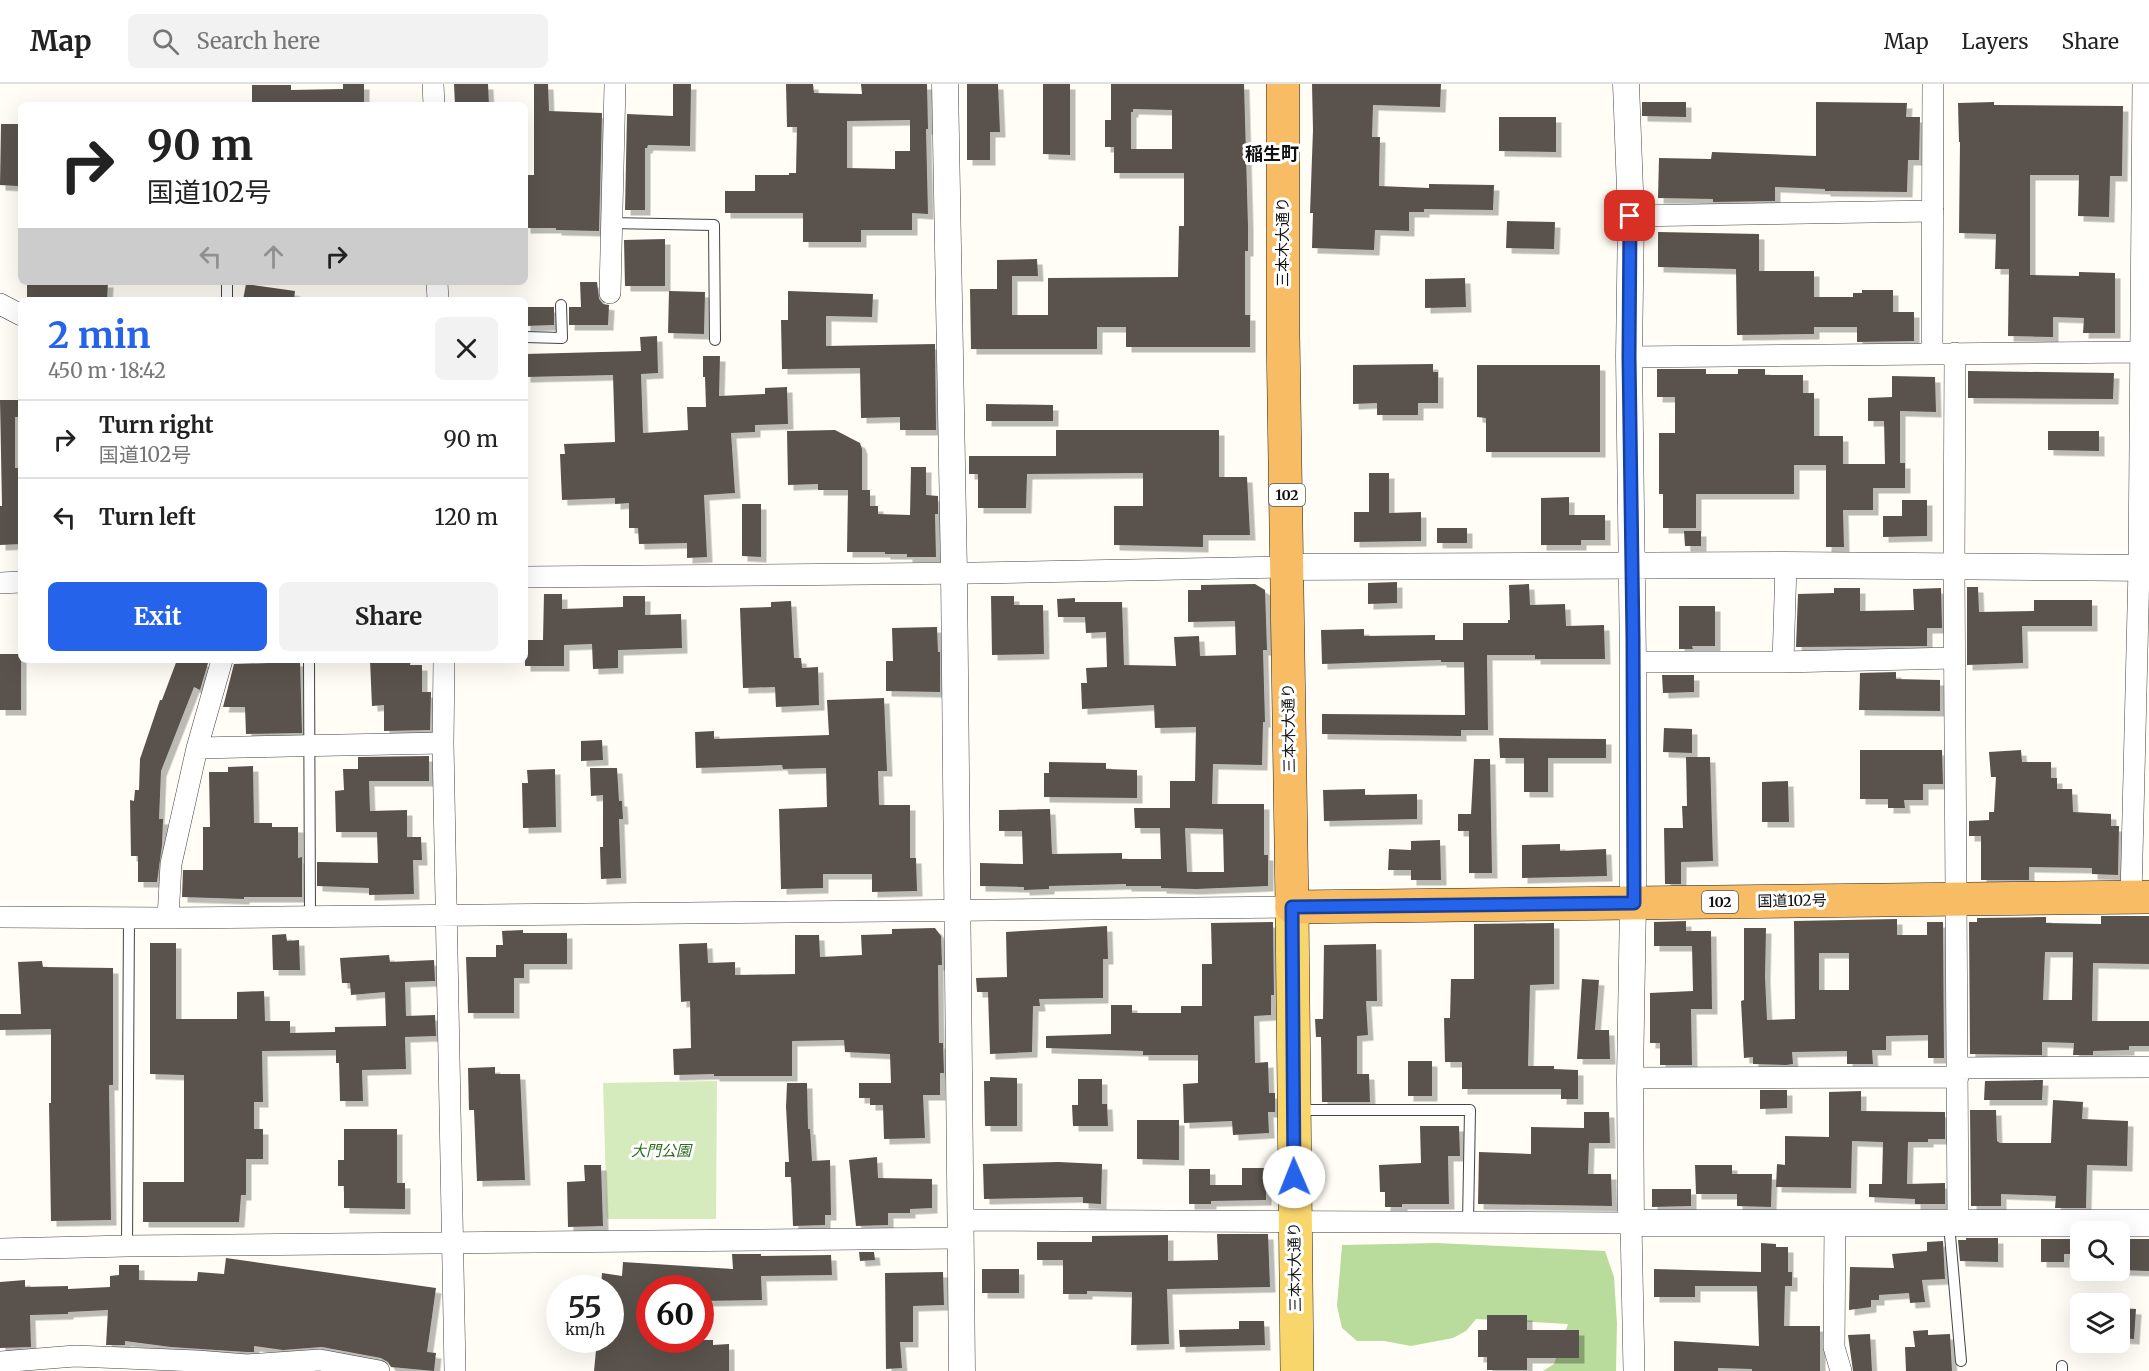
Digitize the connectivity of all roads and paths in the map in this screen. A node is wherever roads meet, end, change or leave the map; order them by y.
1 (433, 84) edge
2 (615, 84) edge
3 (945, 84) edge
4 (1283, 84) edge
5 (1626, 84) edge
6 (1933, 84) edge
7 (2143, 84) edge
8 (434, 102) edge
9 (1933, 211) junction
10 (1630, 216) junction
11 (610, 223) junction
12 (609, 293) dead end
13 (0, 304) edge
14 (561, 305) dead end
15 (18, 313) edge
16 (528, 337) edge
17 (716, 340) dead end
18 (2144, 351) edge
19 (1932, 353) junction
20 (1955, 353) junction
21 (1629, 357) junction
22 (1632, 565) junction
23 (1786, 565) junction
24 (1287, 567) junction
25 (1954, 567) junction
26 (2144, 568) edge
27 (954, 573) junction
28 (528, 577) edge
29 (18, 582) edge
30 (0, 583) edge
31 (1954, 658) junction
32 (1633, 662) junction
33 (1783, 662) junction
34 (221, 663) edge
35 (309, 663) edge
36 (444, 663) edge
37 (2142, 727) edge
38 (443, 744) junction
39 (309, 746) junction
40 (197, 748) junction
41 (2140, 897) edge
42 (1956, 898) junction
43 (1634, 903) junction
44 (1292, 907) junction
45 (956, 909) junction
46 (447, 914) junction
47 (310, 915) junction
48 (0, 917) edge
49 (129, 917) junction
50 (168, 918) junction
51 (2149, 1067) edge
52 (1957, 1073) junction
53 (1630, 1078) junction
54 (1293, 1110) junction
55 (1294, 1221) junction
56 (1468, 1222) junction
57 (1835, 1223) junction
58 (1632, 1224) junction
59 (1953, 1224) junction
60 (2149, 1224) edge
61 (960, 1229) junction
62 (453, 1242) junction
63 (127, 1246) junction
64 (0, 1249) edge
65 (1961, 1361) dead end
66 (0, 1362) edge
67 (132, 1365) edge
68 (379, 1371) edge
69 (455, 1371) edge
70 (962, 1371) edge
71 (1297, 1371) edge
72 (1634, 1371) edge
73 (1841, 1371) edge

1 - 8 street
2 - 11 street
3 - 27 street
4 - 24 highway, 三本木大通り / 102
5 - 10 street
6 - 9 street
7 - 18 street
9 - 10 street
9 - 19 street
10 - 21 street
11 - 12 street
11 - 17 lane
13 - 15 street
14 - 16 lane
18 - 20 street
18 - 26 street
19 - 20 street
19 - 21 street
20 - 25 street
21 - 22 street
22 - 23 street
22 - 24 street
22 - 32 street
23 - 25 street
23 - 33 street
24 - 27 street
24 - 44 highway, 三本木大通り / 102
25 - 26 street
25 - 31 street
26 - 37 street
27 - 28 street
27 - 45 street
29 - 30 street
31 - 33 street
31 - 42 street
32 - 33 street
32 - 43 street
34 - 40 street
35 - 39 lane
36 - 38 street
37 - 41 street
38 - 39 street
38 - 46 street
39 - 40 street
39 - 47 lane
40 - 50 street
41 - 42 highway, 国道102号 / 102
42 - 43 highway, 国道102号 / 102
42 - 52 street
43 - 44 highway, 国道102号 / 102
43 - 53 street
44 - 45 street
44 - 54 main road, 三本木大通り
45 - 46 street
45 - 61 street
46 - 47 street
46 - 62 street
47 - 50 street
48 - 49 street
49 - 50 street
49 - 63 lane
51 - 52 street
52 - 53 street
52 - 59 street
53 - 58 street
54 - 55 main road, 三本木大通り
54 - 56 lane
55 - 56 street
55 - 61 street
55 - 71 main road, 三本木大通り
56 - 58 street
57 - 58 street
57 - 59 street
57 - 73 street
58 - 72 street
59 - 60 street
59 - 65 lane
61 - 62 street
61 - 70 street
62 - 63 street
62 - 69 street
63 - 64 street
66 - 67 street
67 - 68 street

